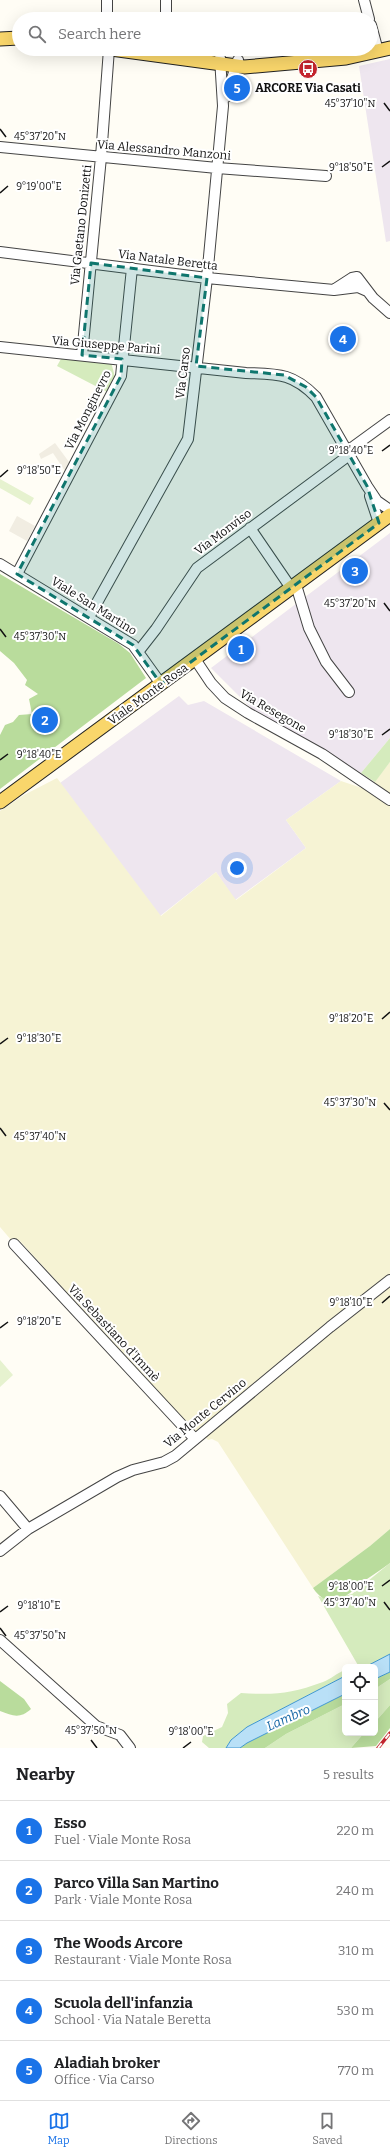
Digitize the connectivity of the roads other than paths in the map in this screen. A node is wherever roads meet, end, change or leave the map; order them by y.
1 (107, 0) edge
2 (166, 0) edge
3 (364, 0) edge
4 (107, 12) edge
5 (166, 12) edge
6 (367, 12) edge
7 (12, 38) edge
8 (0, 39) edge
9 (390, 42) edge
10 (12, 45) edge
11 (0, 46) edge
12 (379, 48) edge
13 (109, 56) edge
14 (193, 56) edge
15 (297, 56) edge
16 (348, 56) edge
17 (221, 61) junction
18 (237, 63) junction
19 (223, 106) junction
20 (0, 147) edge
21 (101, 157) junction
22 (217, 168) junction
23 (326, 176) dead end
24 (0, 252) edge
25 (90, 263) junction
26 (132, 268) junction
27 (207, 278) junction
28 (390, 313) edge
29 (0, 347) edge
30 (82, 355) junction
31 (122, 359) junction
32 (196, 366) junction
33 (390, 420) edge
34 (347, 454) junction
35 (367, 486) junction
36 (390, 510) edge
37 (390, 515) edge
38 (379, 523) junction
39 (250, 528) junction
40 (0, 564) edge
41 (18, 574) junction
42 (293, 587) junction
43 (89, 617) junction
44 (138, 652) junction
45 (195, 659) junction
46 (161, 684) junction
47 (349, 692) dead end
48 (390, 800) edge
49 (0, 802) edge
50 (14, 1244) dead end
51 (390, 1280) edge
52 (195, 1440) junction
53 (0, 1496) edge
54 (28, 1529) junction
55 (0, 1551) edge
56 (0, 1640) edge
57 (130, 1748) edge

1 - 4 street
2 - 5 street
3 - 6 street
7 - 8 main road
9 - 12 main road
10 - 11 main road
13 - 21 street, Via Gaetano Donizetti
14 - 17 main road
15 - 18 main road
16 - 18 main road
17 - 18 main road
17 - 19 street, Via Carso
18 - 19 street, Via Carso
19 - 22 street, Via Carso
20 - 21 street, Via Alessandro Manzoni
21 - 22 street, Via Alessandro Manzoni
21 - 25 street, Via Gaetano Donizetti
22 - 23 street, Via Alessandro Manzoni
22 - 27 street, Via Carso
24 - 25 street, Via Natale Beretta
25 - 26 street, Via Natale Beretta
25 - 30 street, Via Gaetano Donizetti
26 - 27 street, Via Natale Beretta
26 - 31 street, Via Monginevro
27 - 28 street, Via Natale Beretta
27 - 32 street, Via Carso
29 - 30 street, Via Giuseppe Parini
30 - 31 street, Via Giuseppe Parini
31 - 32 street, Via Giuseppe Parini
31 - 41 street, Via Monginevro
32 - 34 street, Via Giuseppe Parini
32 - 43 street, Via Carso
33 - 34 street, Via Monviso
34 - 35 street, Via Giuseppe Parini
34 - 39 street, Via Monviso
35 - 36 street, Via Giuseppe Parini
35 - 38 street, Via Giuseppe Parini
37 - 38 main road, Viale Monte Rosa
38 - 42 main road, Viale Monte Rosa
39 - 42 street
39 - 44 street, Via Monviso
40 - 41 street, Viale San Martino
41 - 43 street, Viale San Martino
42 - 45 main road, Viale Monte Rosa
42 - 47 street
43 - 44 street, Viale San Martino
44 - 46 street, Viale San Martino
45 - 46 main road, Viale Monte Rosa
45 - 48 street, Via Resegone
46 - 49 main road, Viale Monte Rosa
50 - 52 street, Via Sebastiano d'Immè
51 - 52 street, Via Monte Cervino
52 - 54 street, Via Monte Cervino
53 - 54 street
54 - 55 street, Via Monte Cervino
56 - 57 street

